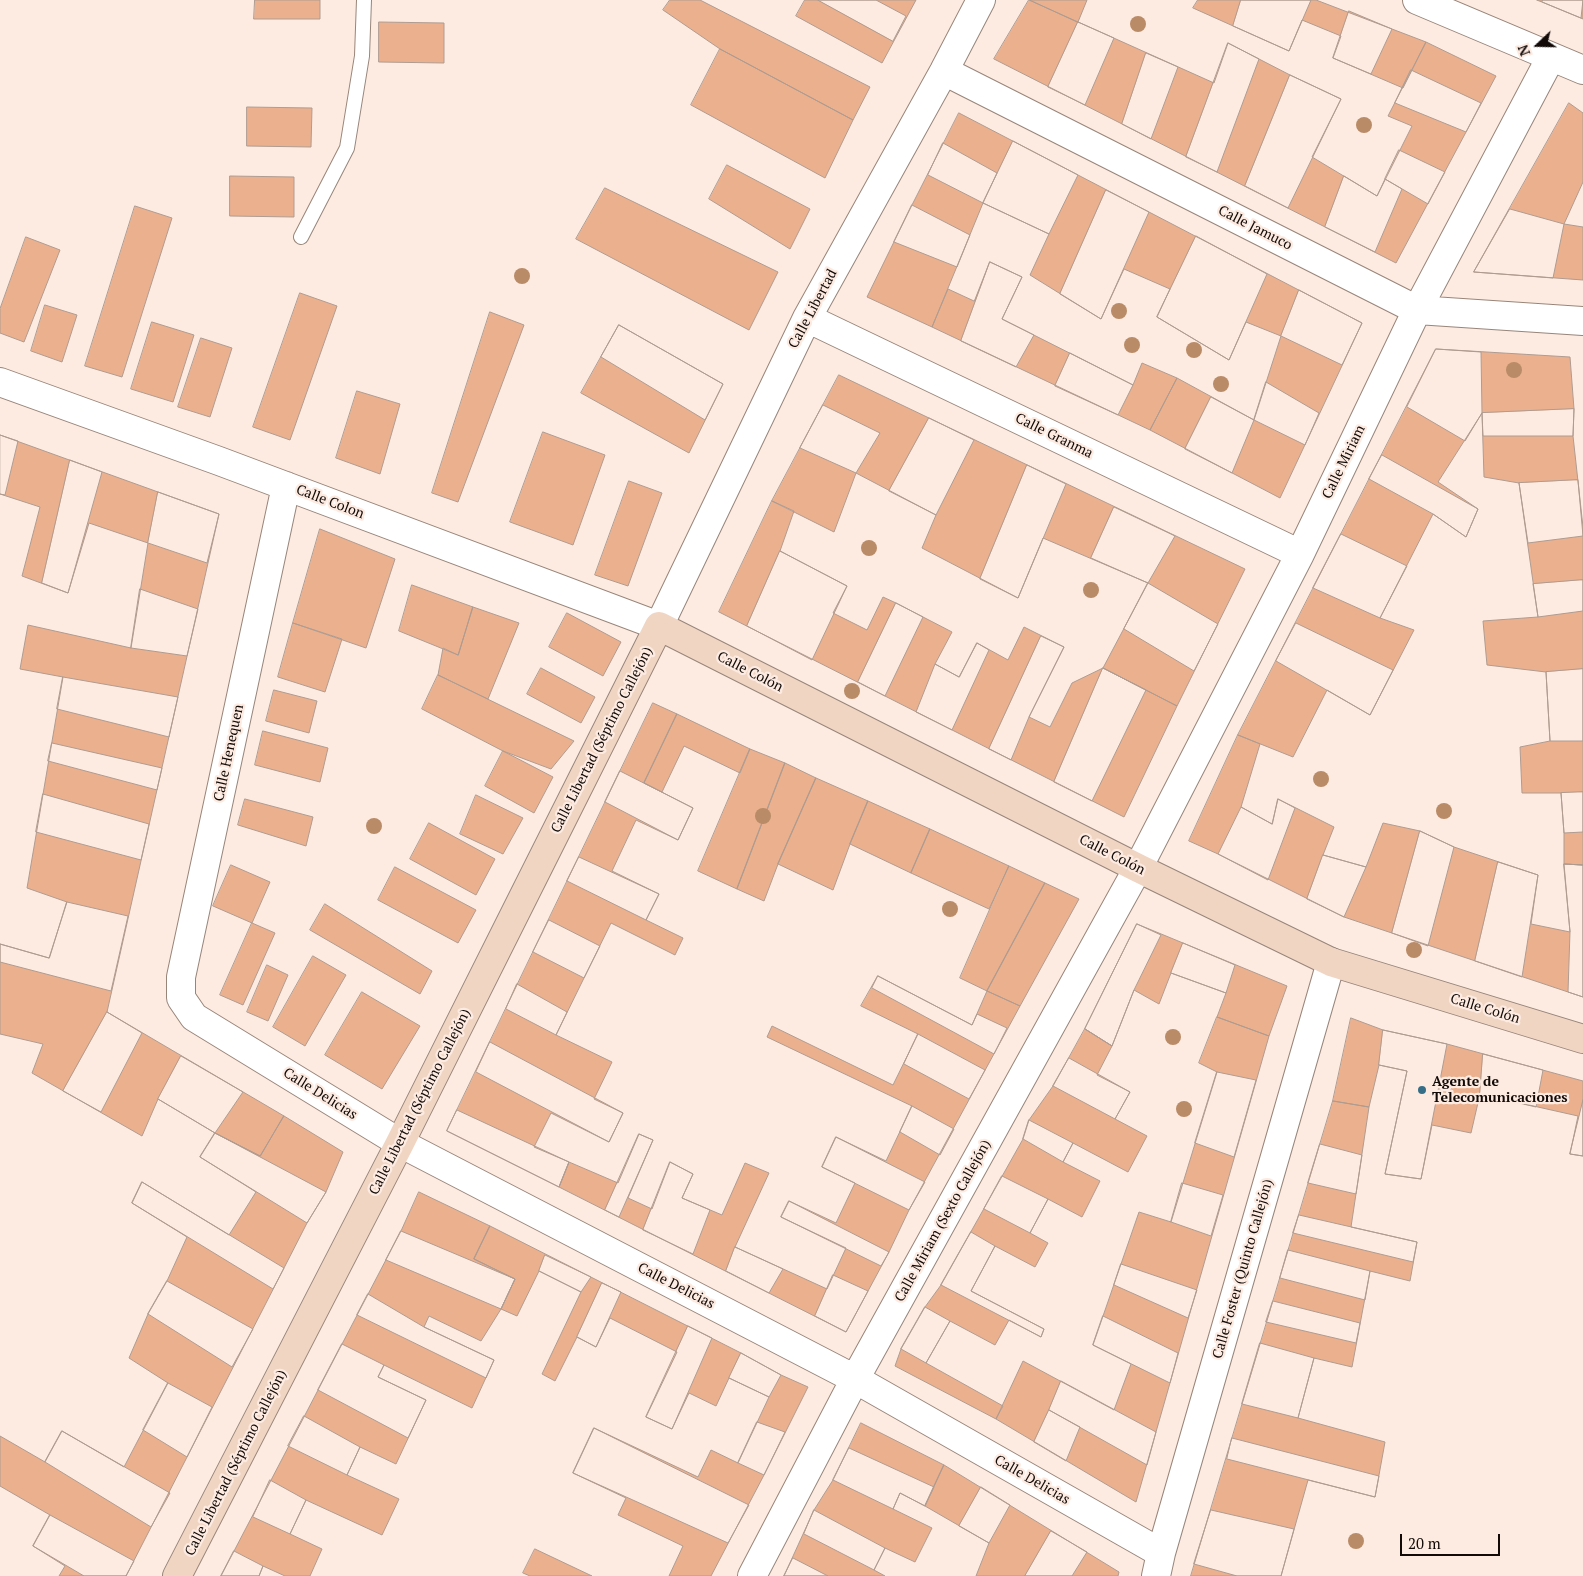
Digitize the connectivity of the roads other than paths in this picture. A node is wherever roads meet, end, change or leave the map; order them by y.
1 (364, 0) edge
2 (981, 0) edge
3 (1417, 0) edge
4 (1551, 57) junction
5 (1583, 70) edge
6 (944, 71) junction
7 (301, 237) dead end
8 (1417, 310) junction
9 (807, 318) junction
10 (1583, 321) edge
11 (0, 382) edge
12 (286, 486) junction
13 (1300, 554) junction
14 (659, 626) junction
15 (1138, 868) junction
16 (1331, 962) junction
17 (194, 1016) joint
18 (1583, 1039) edge
19 (400, 1143) junction
20 (855, 1378) junction
21 (1159, 1565) edge
22 (177, 1576) edge
23 (752, 1576) edge

1 - 7 lane
2 - 6 street, Calle Libertad
3 - 4 street
4 - 5 street
4 - 8 street, Calle Miriam
6 - 8 street, Calle Jamuco
6 - 9 street, Calle Libertad
8 - 10 street, Calle Jamuco
8 - 13 street, Calle Miriam
9 - 13 street, Calle Granma
9 - 14 street, Calle Libertad
11 - 12 street, Calle Colon
12 - 14 street, Calle Colon
12 - 17 street, Calle Henequen
13 - 15 street, Calle Miriam
14 - 15 street, Calle Colón
14 - 19 street, Calle Libertad (Séptimo Callejón)
15 - 16 street, Calle Colón
15 - 20 street, Calle Miriam (Sexto Callejón)
16 - 18 street, Calle Colón
16 - 21 street, Calle Foster (Quinto Callejón)
17 - 19 street, Calle Delicias
19 - 20 street, Calle Delicias
19 - 22 street, Calle Libertad (Séptimo Callejón)
20 - 21 street, Calle Delicias
20 - 23 street, Calle Miriam (Sexto Callejón)

